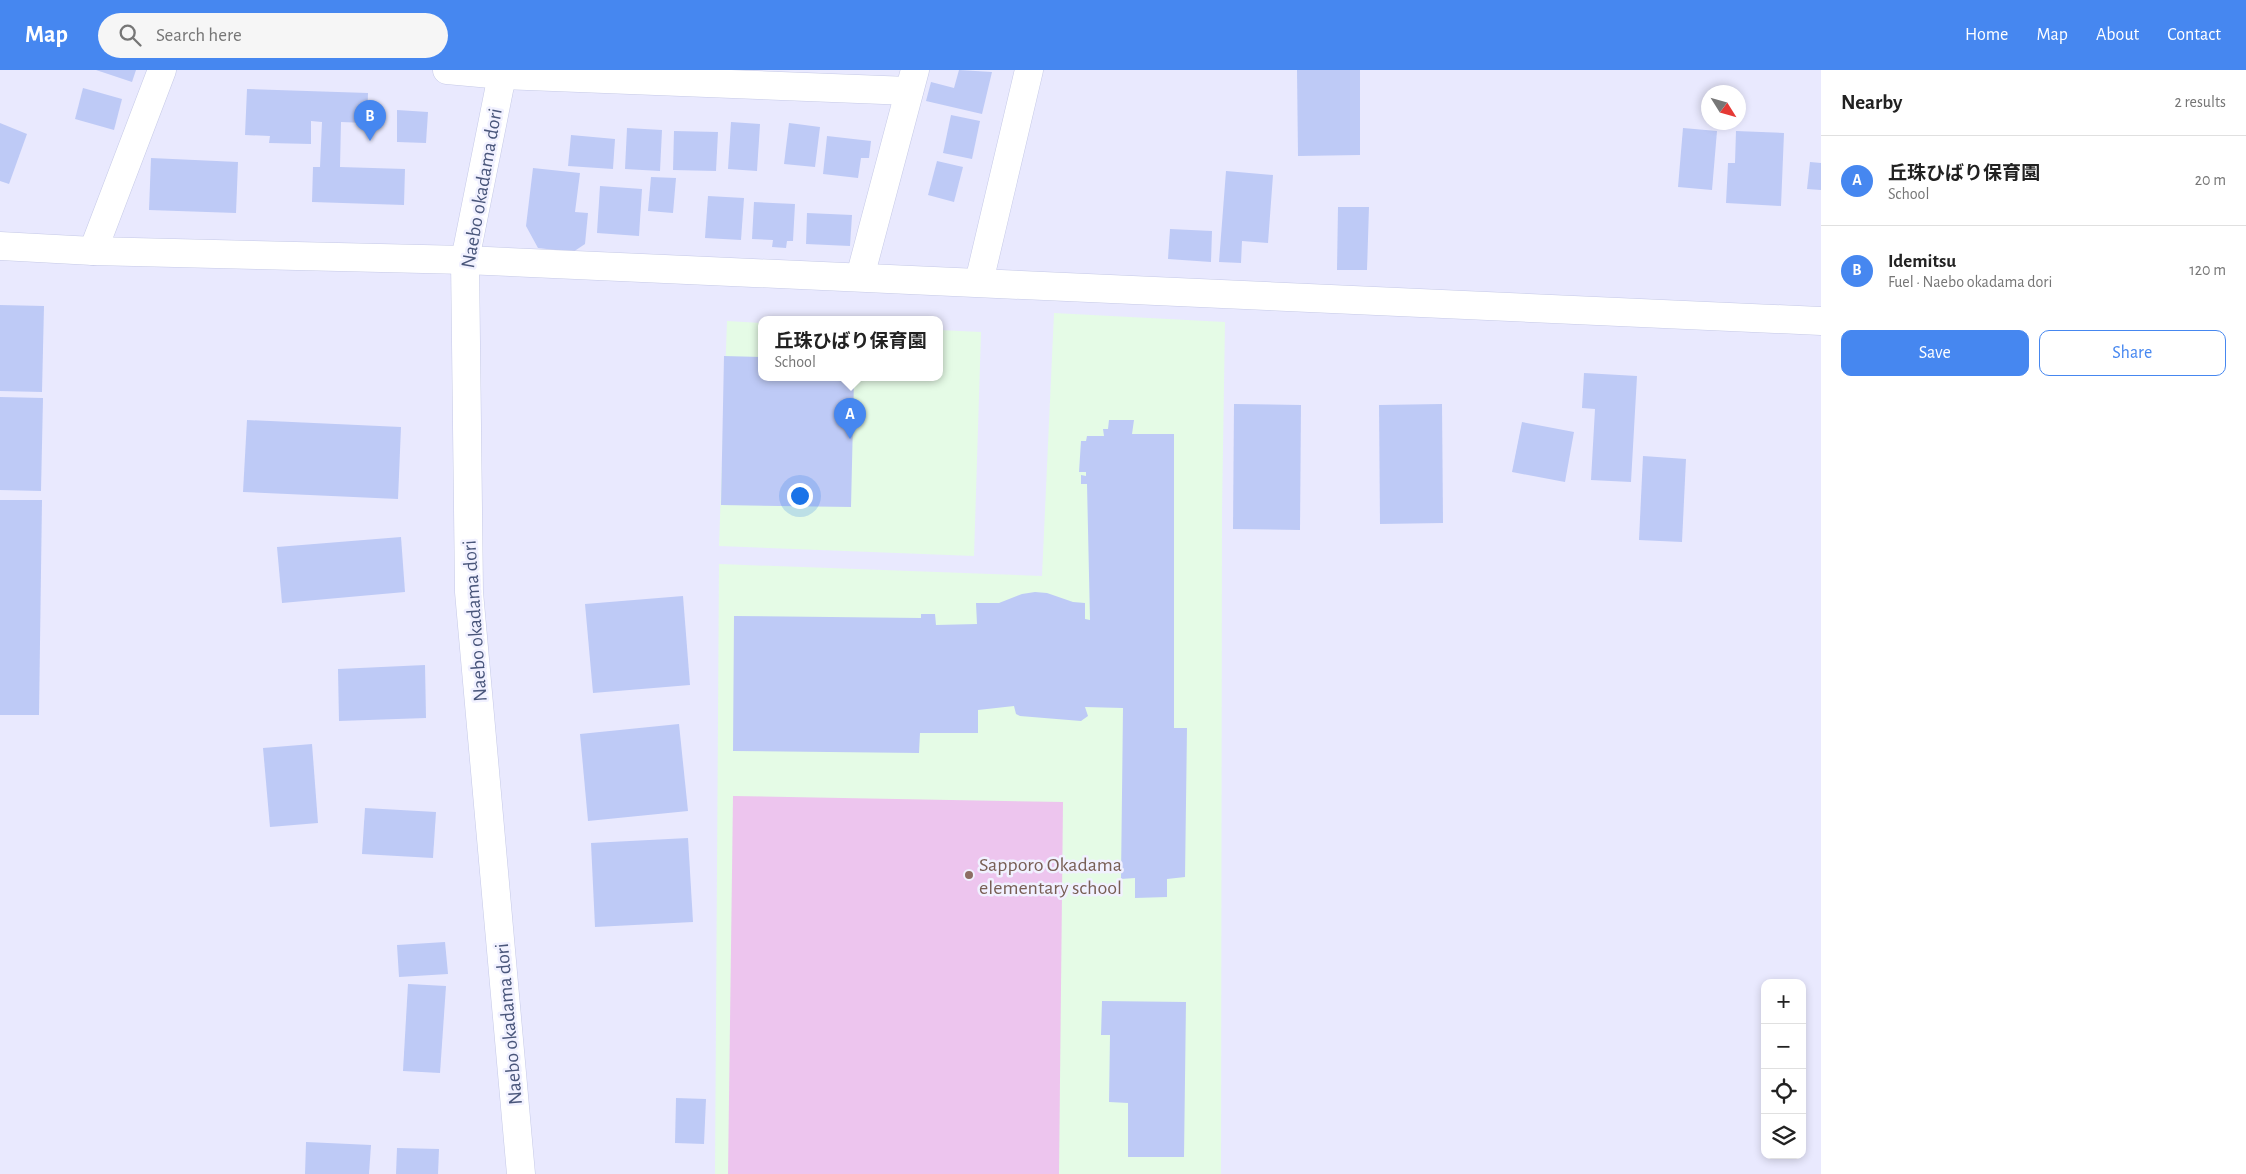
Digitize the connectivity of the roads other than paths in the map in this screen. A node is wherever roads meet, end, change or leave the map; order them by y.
1 (162, 70) edge
2 (447, 70) edge
3 (1030, 70) edge
4 (503, 72) edge
5 (912, 80) edge
6 (0, 246) edge
7 (93, 251) junction
8 (465, 260) junction
9 (860, 277) junction
10 (978, 282) junction
11 (1821, 321) edge
12 (521, 1174) edge

1 - 7 street
2 - 4 street
3 - 10 street
4 - 5 street
4 - 8 street, Naebo okadama dori
5 - 9 street
6 - 7 street
7 - 8 street
8 - 9 street
8 - 12 street, Naebo okadama dori
9 - 10 street
10 - 11 street

